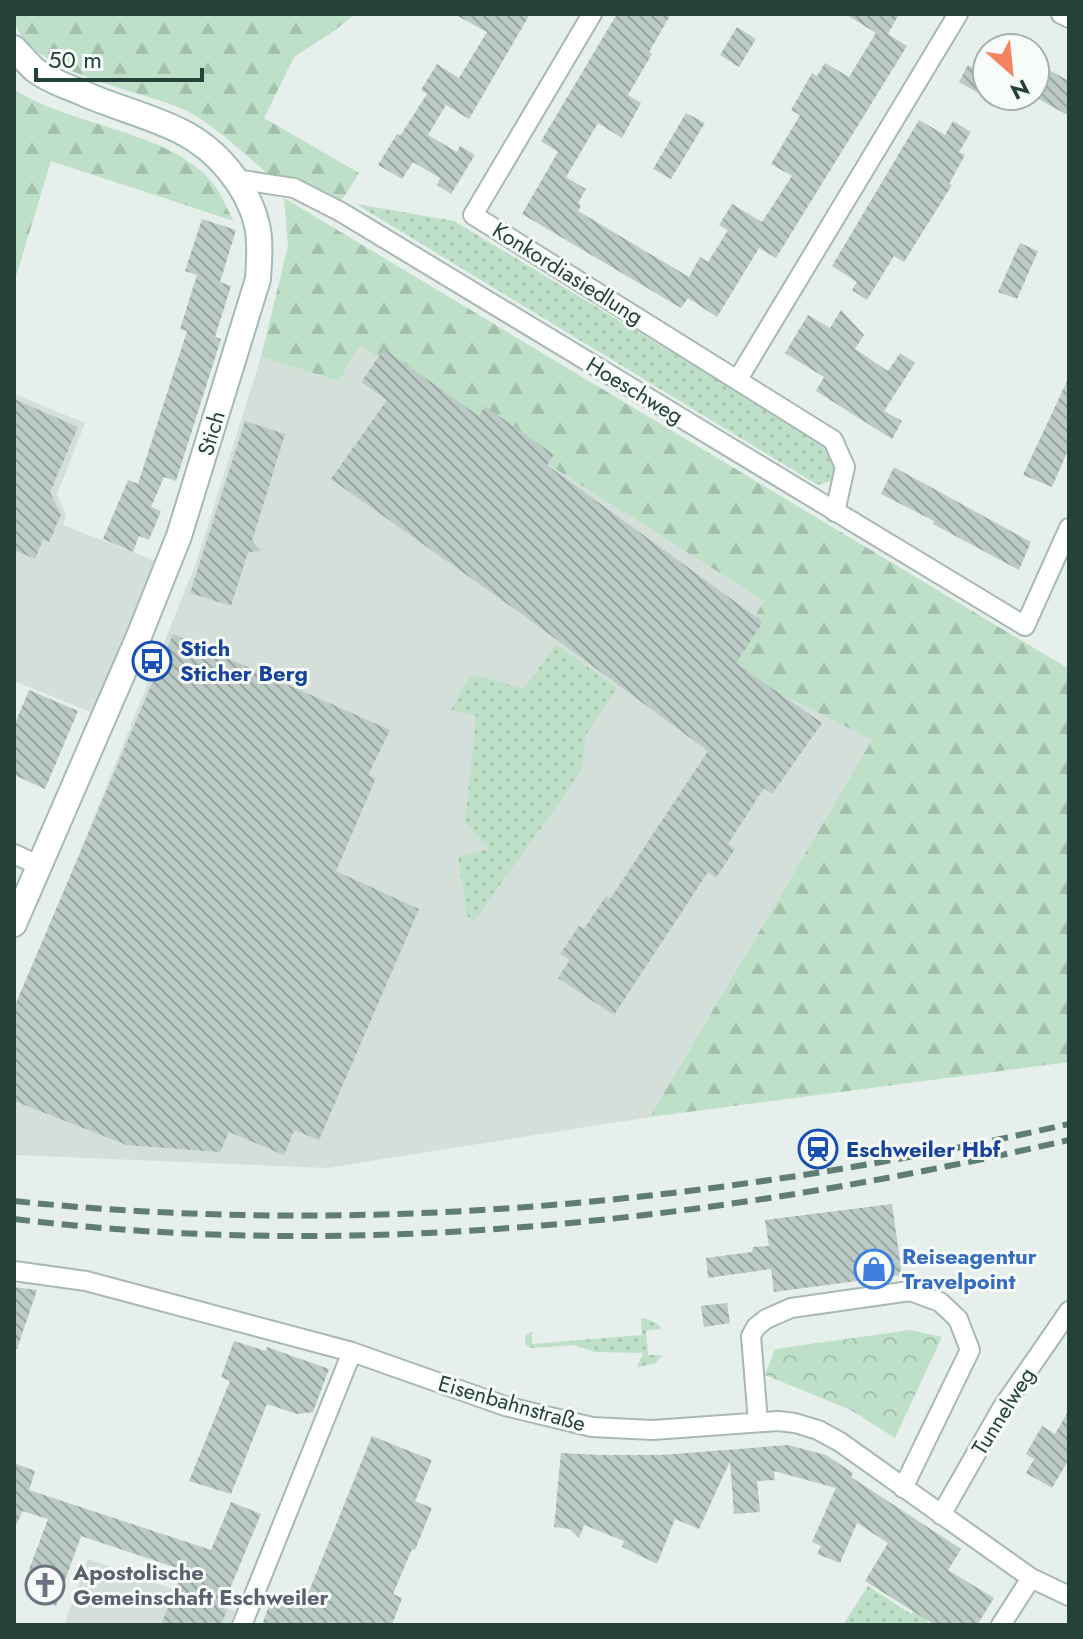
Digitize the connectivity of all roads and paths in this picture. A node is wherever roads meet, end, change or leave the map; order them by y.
1 (592, 14) edge
2 (958, 14) edge
3 (1061, 14) edge
4 (1069, 18) edge
5 (14, 48) edge
6 (235, 179) junction
7 (738, 379) junction
8 (835, 512) junction
9 (1069, 528) edge
10 (14, 854) edge
11 (38, 865) junction
12 (14, 924) edge
13 (14, 1271) edge
14 (1069, 1311) edge
15 (352, 1352) junction
16 (758, 1422) junction
17 (903, 1488) junction
18 (941, 1515) junction
19 (1031, 1578) junction
20 (1069, 1596) edge
21 (242, 1625) edge
22 (1001, 1625) edge

1 - 7 street, Konkordiasiedlung
2 - 7 street
3 - 4 street
5 - 6 main road, Stich
6 - 8 street, Hoeschweg
6 - 11 main road, Stich
7 - 8 street, Konkordiasiedlung
8 - 9 street, Hoeschweg
10 - 11 street
11 - 12 main road, Stich
13 - 15 street, Eisenbahnstraße
14 - 18 street, Tunnelweg
15 - 16 street, Eisenbahnstraße
15 - 21 street
16 - 17 street, Eisenbahnstraße
16 - 17 street
17 - 18 street, Eisenbahnstraße
18 - 19 street, Eisenbahnstraße
19 - 20 street, Eisenbahnstraße
19 - 22 street

